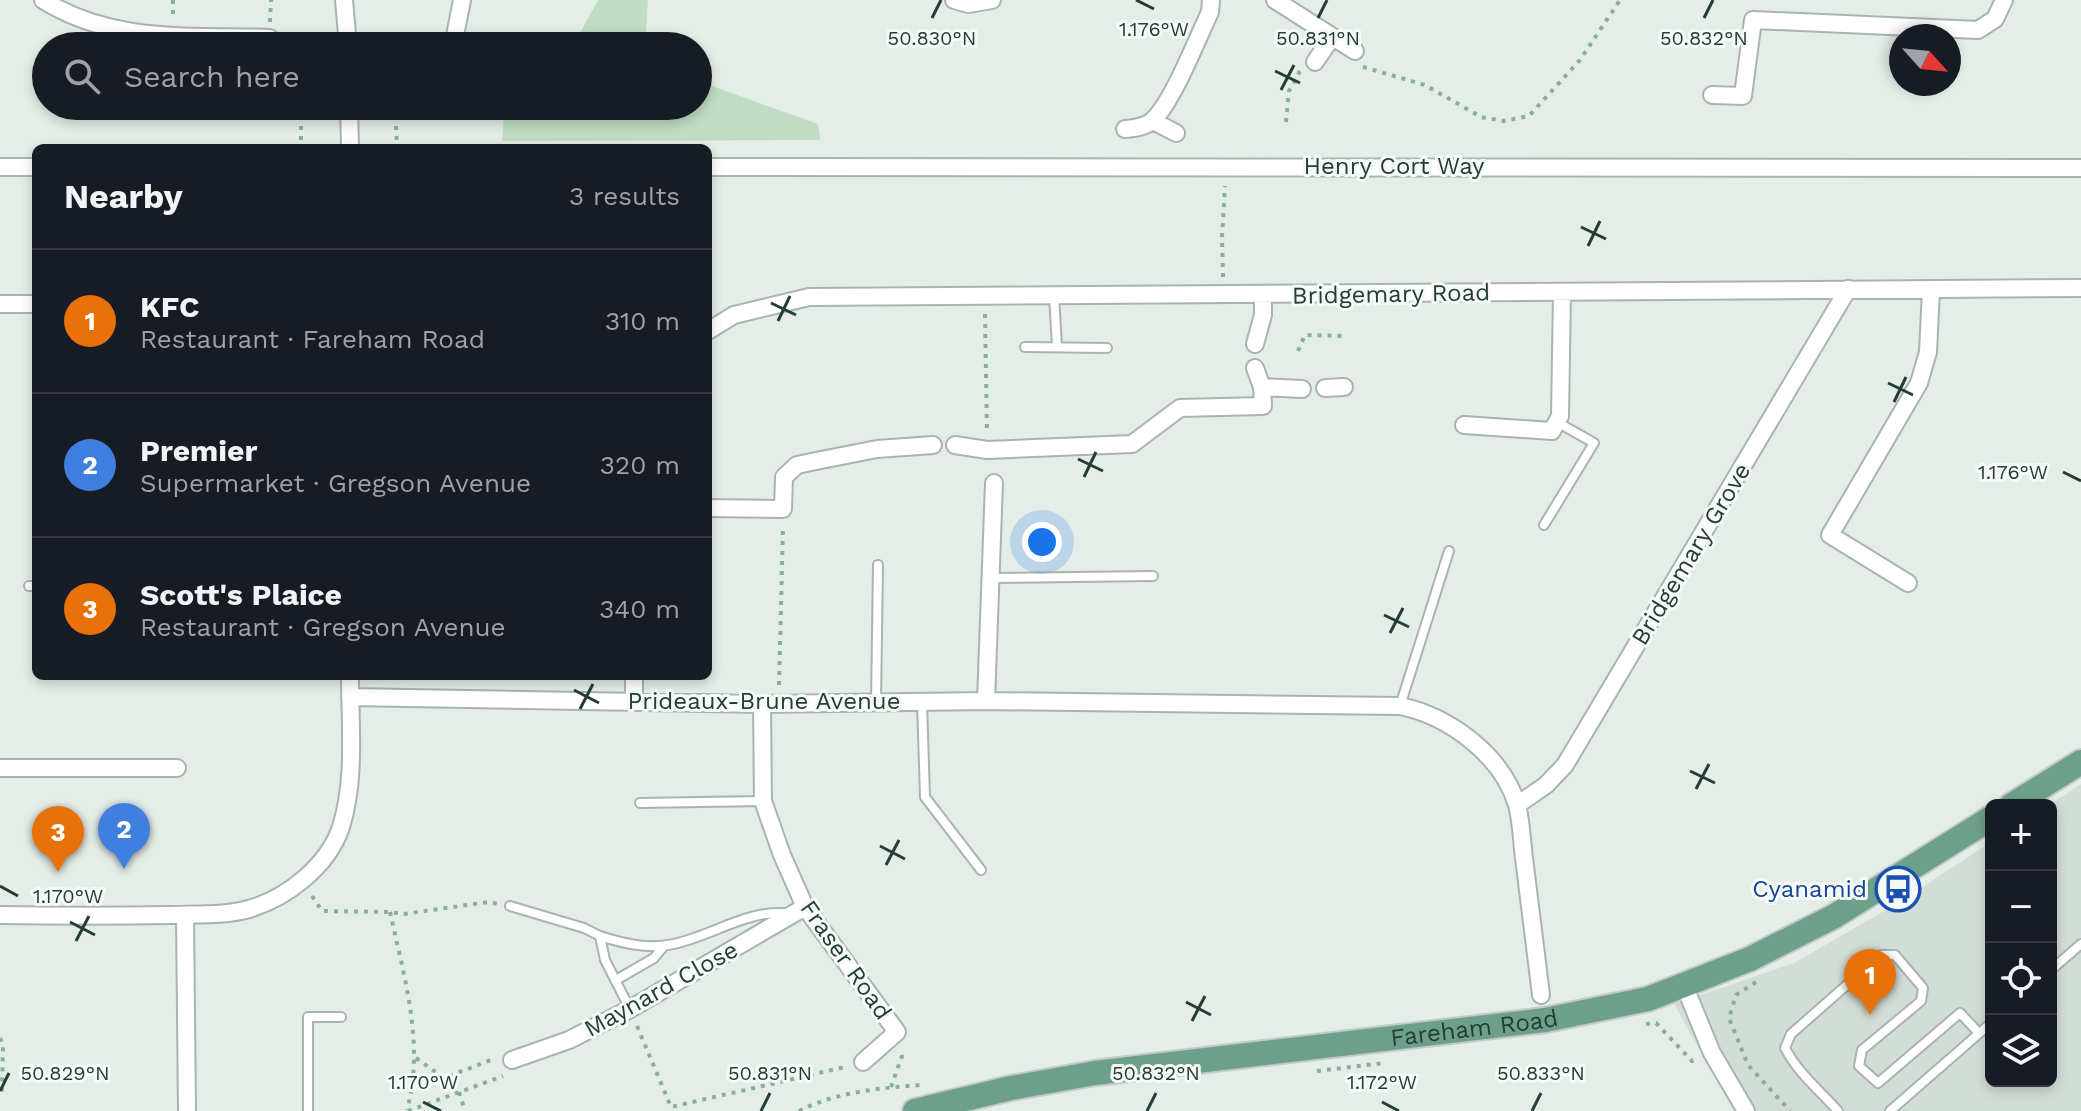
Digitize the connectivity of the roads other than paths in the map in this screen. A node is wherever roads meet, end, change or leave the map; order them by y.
1 (43, 0) edge
2 (344, 0) edge
3 (462, 0) edge
4 (954, 0) edge
5 (992, 0) edge
6 (1211, 0) edge
7 (1275, 0) edge
8 (2004, 0) edge
9 (127, 32) edge
10 (347, 32) edge
11 (456, 32) edge
12 (1332, 37) junction
13 (1355, 51) road end
14 (1315, 62) dead end
15 (1712, 95) dead end
16 (350, 120) edge
17 (1153, 121) junction
18 (1125, 129) dead end
19 (1176, 133) dead end
20 (350, 144) edge
21 (0, 167) edge
22 (32, 167) edge
23 (712, 167) edge
24 (2081, 168) edge
25 (2081, 288) edge
26 (1848, 289) junction
27 (1931, 290) junction
28 (1562, 292) junction
29 (1054, 294) junction
30 (1263, 295) junction
31 (0, 304) edge
32 (32, 304) edge
33 (712, 329) edge
34 (1255, 344) dead end
35 (1057, 346) junction
36 (1025, 347) dead end
37 (1107, 348) dead end
38 (1255, 368) dead end
39 (1262, 387) junction
40 (1344, 387) dead end
41 (1325, 388) dead end
42 (1302, 389) dead end
43 (1557, 422) junction
44 (1464, 425) dead end
45 (933, 445) dead end
46 (955, 445) dead end
47 (994, 483) dead end
48 (712, 508) edge
49 (1544, 525) dead end
50 (1449, 551) dead end
51 (878, 565) dead end
52 (1153, 576) dead end
53 (990, 578) junction
54 (1908, 583) dead end
55 (350, 680) edge
56 (634, 680) edge
57 (350, 697) junction
58 (634, 701) junction
59 (986, 701) junction
60 (876, 702) junction
61 (922, 702) junction
62 (770, 704) junction
63 (1400, 706) junction
64 (2081, 762) edge
65 (0, 768) edge
66 (177, 768) dead end
67 (2022, 799) edge
68 (763, 801) junction
69 (640, 803) dead end
70 (1517, 805) junction
71 (1985, 822) edge
72 (981, 870) dead end
73 (510, 906) road end
74 (799, 910) junction
75 (0, 915) edge
76 (185, 915) junction
77 (600, 936) junction
78 (2081, 944) edge
79 (664, 946) junction
80 (2057, 965) edge
81 (616, 980) junction
82 (1684, 985) junction
83 (1541, 995) dead end
84 (630, 1009) junction
85 (341, 1017) dead end
86 (1985, 1028) edge
87 (1979, 1033) junction
88 (512, 1060) road end
89 (863, 1062) road end
90 (187, 1111) edge
91 (308, 1111) edge
92 (915, 1111) edge
93 (1746, 1111) edge
94 (1838, 1111) edge
95 (1890, 1111) edge

1 - 9 street
2 - 10 street
3 - 11 street
4 - 5 street
6 - 17 street
7 - 12 street
8 - 15 street
12 - 13 street
12 - 14 street
16 - 20 street
17 - 18 street
17 - 19 street
21 - 22 street
23 - 24 street, Henry Cort Way
25 - 27 street, Bridgemary Road
26 - 27 street, Bridgemary Road
26 - 28 street, Bridgemary Road
26 - 70 street, Bridgemary Grove
27 - 54 street
28 - 30 street, Bridgemary Road
28 - 43 street
29 - 30 street, Bridgemary Road
29 - 33 street, Bridgemary Road
29 - 35 lane
30 - 34 street
31 - 32 street
35 - 36 lane
35 - 37 lane
38 - 39 street
39 - 42 street
39 - 46 street
40 - 41 street
43 - 44 street
43 - 49 lane
45 - 48 street
47 - 53 street
50 - 63 lane
51 - 60 lane
52 - 53 lane
53 - 59 street
55 - 57 street
56 - 58 street
57 - 58 street, Prideaux-Brune Avenue
57 - 76 street
58 - 62 street, Prideaux-Brune Avenue
59 - 61 street, Prideaux-Brune Avenue
59 - 63 street, Prideaux-Brune Avenue
60 - 61 street, Prideaux-Brune Avenue
60 - 62 street, Prideaux-Brune Avenue
61 - 72 lane
62 - 68 street, Fraser Road
63 - 70 street, Prideaux-Brune Avenue
64 - 67 main road
65 - 66 street
68 - 69 lane
68 - 74 street, Fraser Road
70 - 83 street
71 - 82 main road, Fareham Road
73 - 77 lane
74 - 79 lane
74 - 84 street, Maynard Close
74 - 89 street, Fraser Road
75 - 76 street
76 - 90 street
77 - 79 lane
77 - 81 lane
78 - 80 lane
79 - 81 lane
81 - 84 lane
82 - 92 main road, Fareham Road
82 - 93 street
84 - 88 street, Maynard Close
85 - 91 lane
86 - 87 lane
87 - 94 lane
87 - 95 lane

